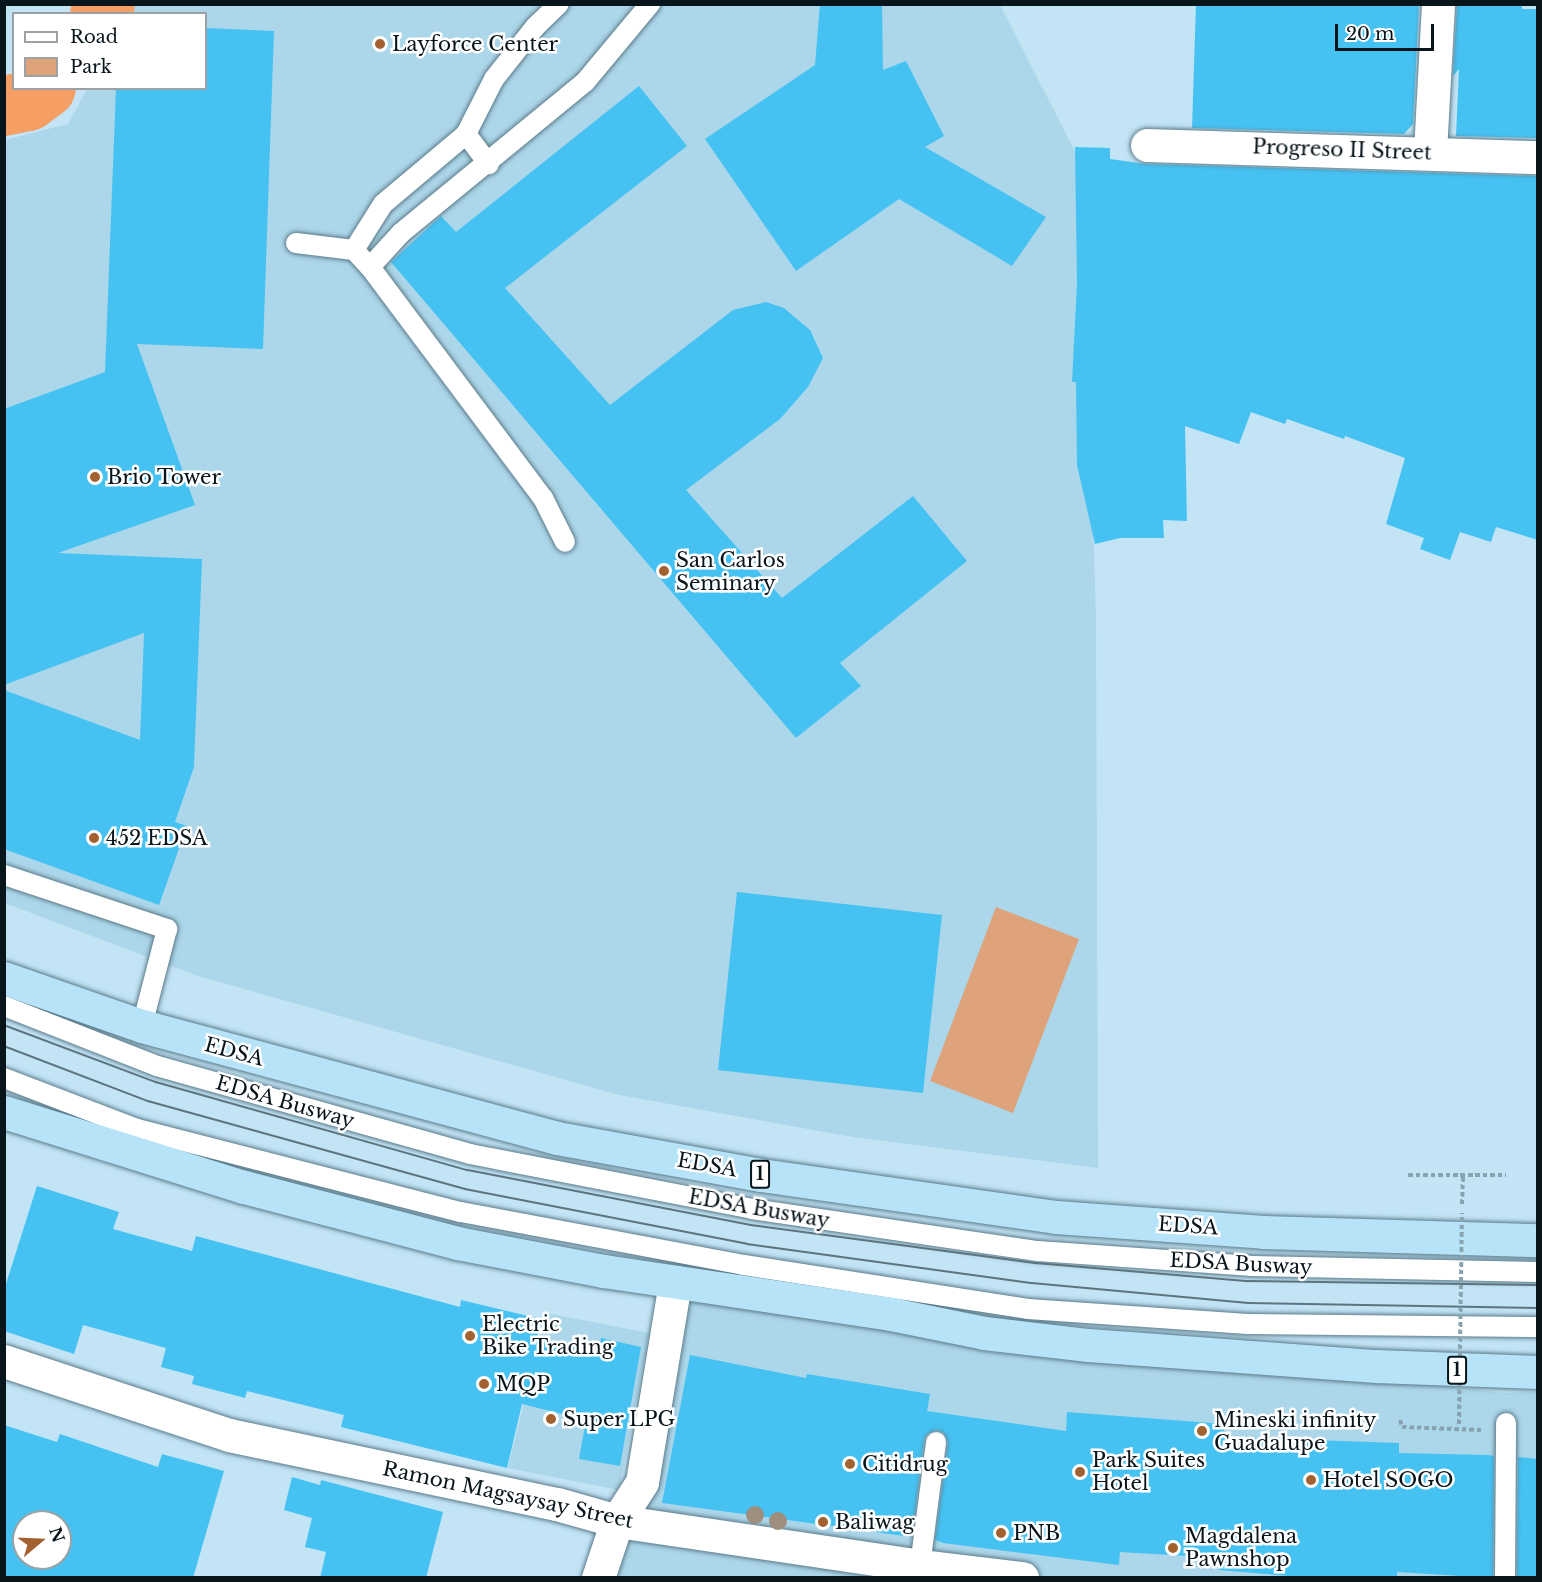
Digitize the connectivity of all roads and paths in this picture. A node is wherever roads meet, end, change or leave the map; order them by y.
1 (559, 4) edge
2 (650, 4) edge
3 (1438, 4) edge
4 (466, 134) junction
5 (1147, 145) dead end
6 (1430, 152) junction
7 (1538, 157) edge
8 (489, 164) junction
9 (296, 243) dead end
10 (354, 250) junction
11 (370, 267) junction
12 (565, 542) dead end
13 (4, 875) edge
14 (4, 978) edge
15 (4, 1006) edge
16 (142, 1026) junction
17 (4, 1078) edge
18 (4, 1112) edge
19 (1408, 1175) dead end
20 (1463, 1175) junction
21 (1506, 1175) dead end
22 (1538, 1240) edge
23 (1538, 1272) edge
24 (675, 1282) junction
25 (1538, 1328) edge
26 (4, 1361) edge
27 (1538, 1372) edge
28 (1400, 1420) dead end
29 (1497, 1427) joint
30 (1459, 1430) junction
31 (936, 1442) dead end
32 (617, 1521) junction
33 (920, 1566) junction
34 (598, 1578) edge
35 (1022, 1578) edge
36 (1505, 1578) edge

1 - 4 lane
2 - 8 lane
3 - 6 street
4 - 8 lane
4 - 10 lane
5 - 6 street, Progreso II Street
6 - 7 street, Progreso II Street
8 - 11 lane
9 - 10 lane
10 - 11 lane
11 - 12 lane
13 - 16 lane
14 - 16 highway, EDSA / 1
15 - 23 lane, EDSA Busway
16 - 22 highway, EDSA / 1
17 - 25 lane
18 - 24 highway, 1
19 - 20 path
20 - 21 path
20 - 30 path, bridge
24 - 27 highway, 1
24 - 32 street
26 - 32 street, Ramon Magsaysay Street
28 - 30 path
29 - 30 path
29 - 36 lane
31 - 33 lane
32 - 33 street, Ramon Magsaysay Street
32 - 34 street
33 - 35 street, Ramon Magsaysay Street

